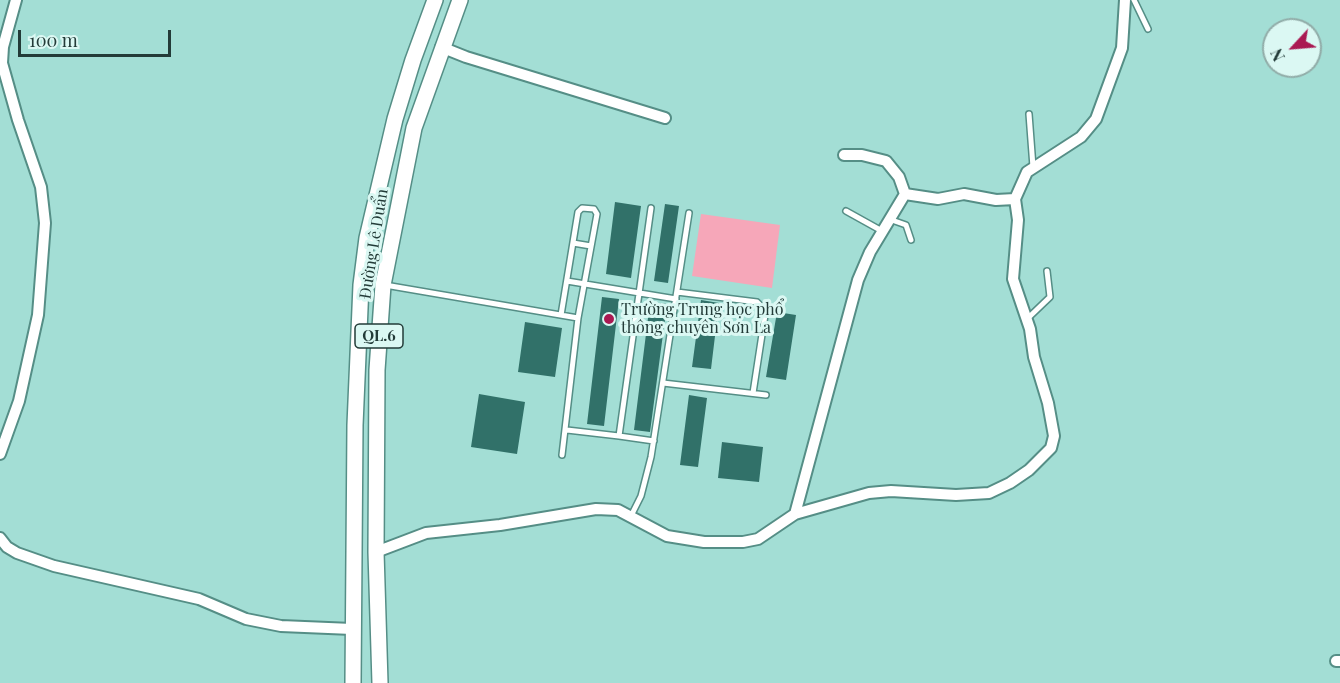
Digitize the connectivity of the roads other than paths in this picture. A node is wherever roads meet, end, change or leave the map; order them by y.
1 (16, 0) edge
2 (435, 0) edge
3 (459, 0) edge
4 (1125, 0) edge
5 (1134, 0) edge
6 (1148, 29) dead end
7 (441, 47) junction
8 (1029, 114) dead end
9 (665, 118) dead end
10 (844, 155) dead end
11 (1033, 167) junction
12 (905, 194) junction
13 (1015, 199) junction
14 (651, 208) dead end
15 (846, 211) dead end
16 (689, 213) dead end
17 (889, 219) junction
18 (882, 231) junction
19 (911, 240) dead end
20 (573, 243) junction
21 (591, 246) junction
22 (1047, 271) dead end
23 (567, 281) junction
24 (585, 284) junction
25 (383, 285) junction
26 (677, 292) junction
27 (640, 295) junction
28 (676, 299) junction
29 (561, 315) junction
30 (578, 318) junction
31 (1027, 319) junction
32 (663, 383) junction
33 (753, 393) junction
34 (766, 394) dead end
35 (567, 429) junction
36 (619, 436) junction
37 (654, 441) junction
38 (0, 454) edge
39 (562, 455) dead end
40 (795, 514) junction
41 (631, 516) junction
42 (0, 538) edge
43 (376, 552) junction
44 (352, 591) junction
45 (377, 592) junction
46 (352, 629) junction
47 (353, 683) edge
48 (380, 683) edge

1 - 38 street
2 - 44 main road, Đường Lê Duẩn / QL.6
3 - 7 main road, Đường Lê Duẩn / QL.6
4 - 11 street
5 - 6 lane
7 - 9 street
7 - 25 main road, Đường Lê Duẩn / QL.6
8 - 11 lane
10 - 12 street
11 - 13 street
12 - 13 street
12 - 17 street
13 - 31 street
14 - 27 lane
15 - 18 lane
16 - 26 lane
17 - 18 street
17 - 19 lane
18 - 40 street
20 - 21 lane
20 - 21 lane
20 - 23 lane
21 - 24 lane
22 - 31 lane
23 - 24 lane
23 - 29 lane
24 - 27 lane
24 - 30 lane
25 - 29 lane
25 - 43 main road, Đường Lê Duẩn / QL.6
26 - 28 lane
26 - 33 lane
27 - 28 lane
27 - 36 lane
28 - 32 lane
29 - 30 lane
30 - 35 lane
31 - 40 street
32 - 33 lane
32 - 37 lane
33 - 34 lane
35 - 36 lane
35 - 39 lane
36 - 37 lane
37 - 41 lane
40 - 41 street
41 - 43 street
42 - 46 street
43 - 45 main road, Đường Lê Duẩn / QL.6
44 - 45 main road
44 - 46 main road, Đường Lê Duẩn / QL.6
45 - 48 main road, Đường Lê Duẩn / QL.6
46 - 47 main road, Đường Lê Duẩn / QL.6

